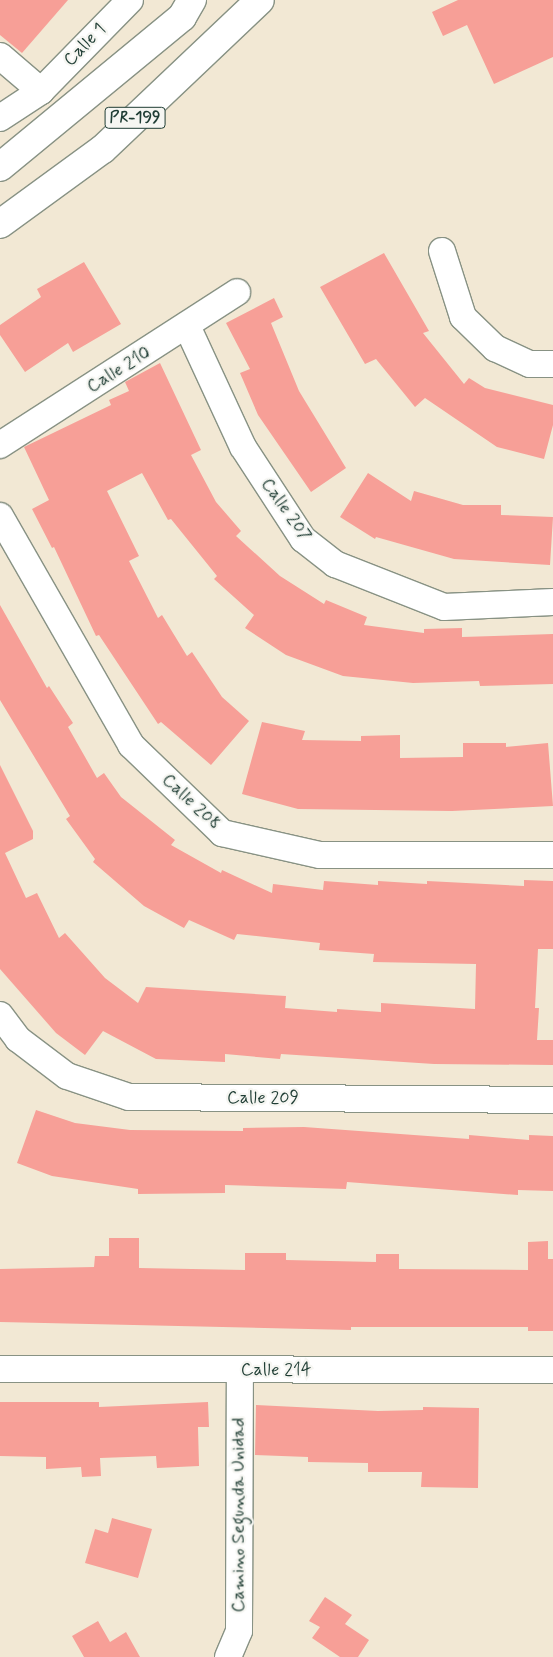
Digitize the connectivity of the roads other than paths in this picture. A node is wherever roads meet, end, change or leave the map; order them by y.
1 (130, 0) edge
2 (192, 0) edge
3 (260, 0) edge
4 (0, 56) edge
5 (41, 91) junction
6 (0, 118) edge
7 (0, 167) edge
8 (0, 224) edge
9 (442, 251) dead end
10 (236, 292) dead end
11 (187, 326) junction
12 (553, 364) edge
13 (0, 445) edge
14 (0, 516) edge
15 (553, 602) edge
16 (553, 854) edge
17 (0, 1015) edge
18 (553, 1100) edge
19 (0, 1369) edge
20 (240, 1370) junction
21 (553, 1370) edge
22 (228, 1657) edge

1 - 5 street, Calle 1
2 - 7 main road, PR-199
3 - 8 main road, PR-199
4 - 5 street
5 - 6 street, Calle 1
9 - 12 street
10 - 11 street, Calle 210
11 - 13 street, Calle 210
11 - 15 street, Calle 207
14 - 16 street, Calle 208
17 - 18 street, Calle 209
19 - 20 street, Calle 214
20 - 21 street, Calle 214
20 - 22 street, Camino Segunda Unidad

